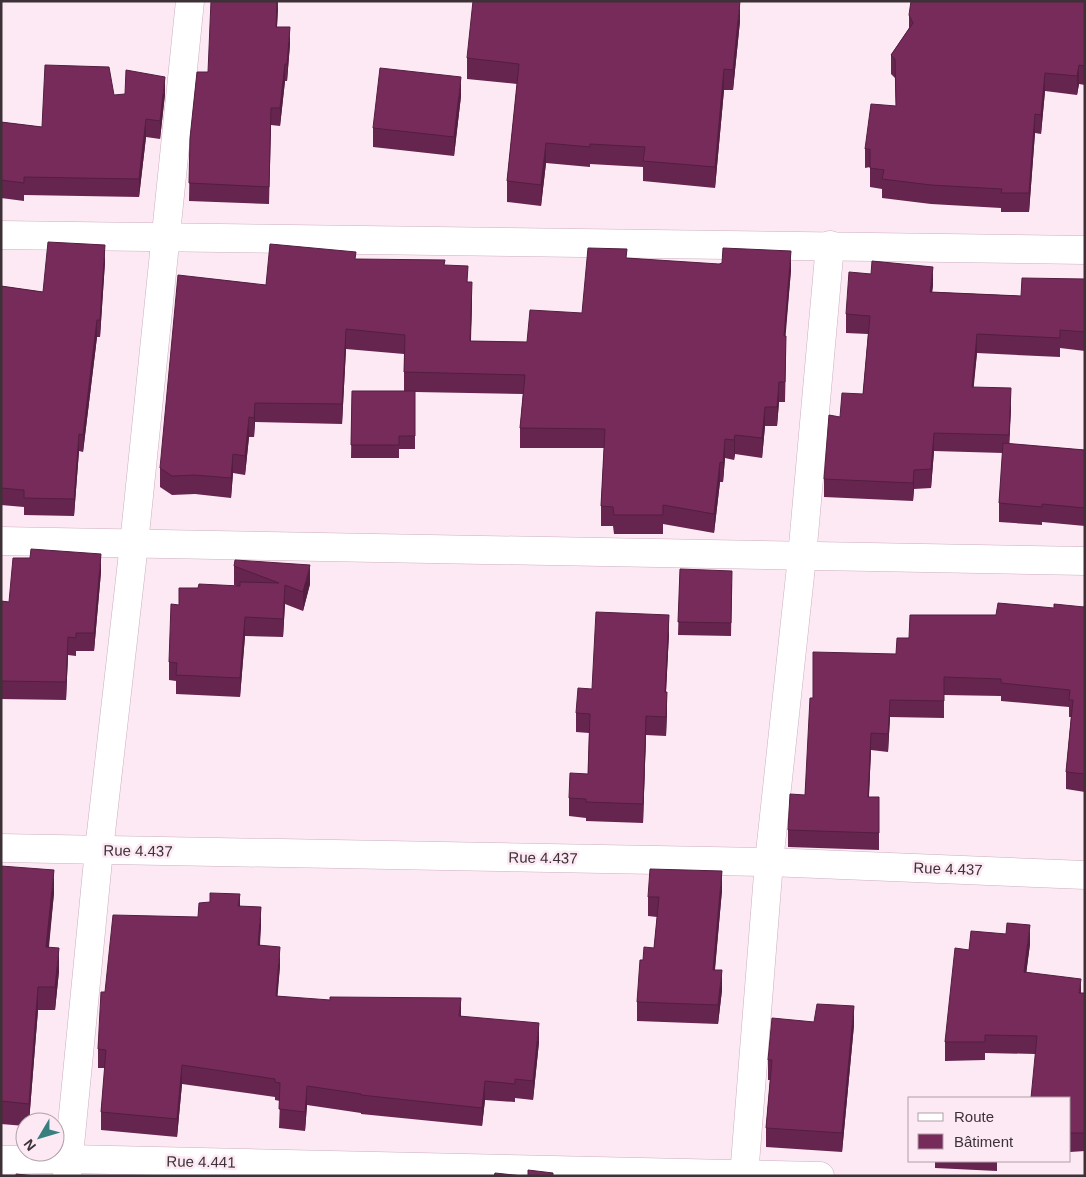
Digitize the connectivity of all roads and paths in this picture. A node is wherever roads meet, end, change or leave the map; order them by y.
1 (190, 1) edge
2 (1, 235) edge
3 (166, 237) junction
4 (830, 246) junction
5 (1085, 250) edge
6 (1, 541) edge
7 (134, 544) junction
8 (802, 557) junction
9 (1085, 561) edge
10 (1, 848) edge
11 (99, 850) junction
12 (769, 862) junction
13 (1085, 874) edge
14 (1, 1160) edge
15 (67, 1167) edge
16 (744, 1175) edge
17 (820, 1176) edge

1 - 3 street
2 - 3 street
3 - 4 street
3 - 7 street
4 - 5 street
4 - 8 street
6 - 7 street
7 - 8 street
7 - 11 street
8 - 9 street
8 - 12 street
10 - 11 street, Rue 4.437
11 - 12 street, Rue 4.437
11 - 15 street
12 - 13 street, Rue 4.437
12 - 16 street
14 - 15 street, Rue 4.441
15 - 16 street, Rue 4.441
16 - 17 street, Rue 4.441

